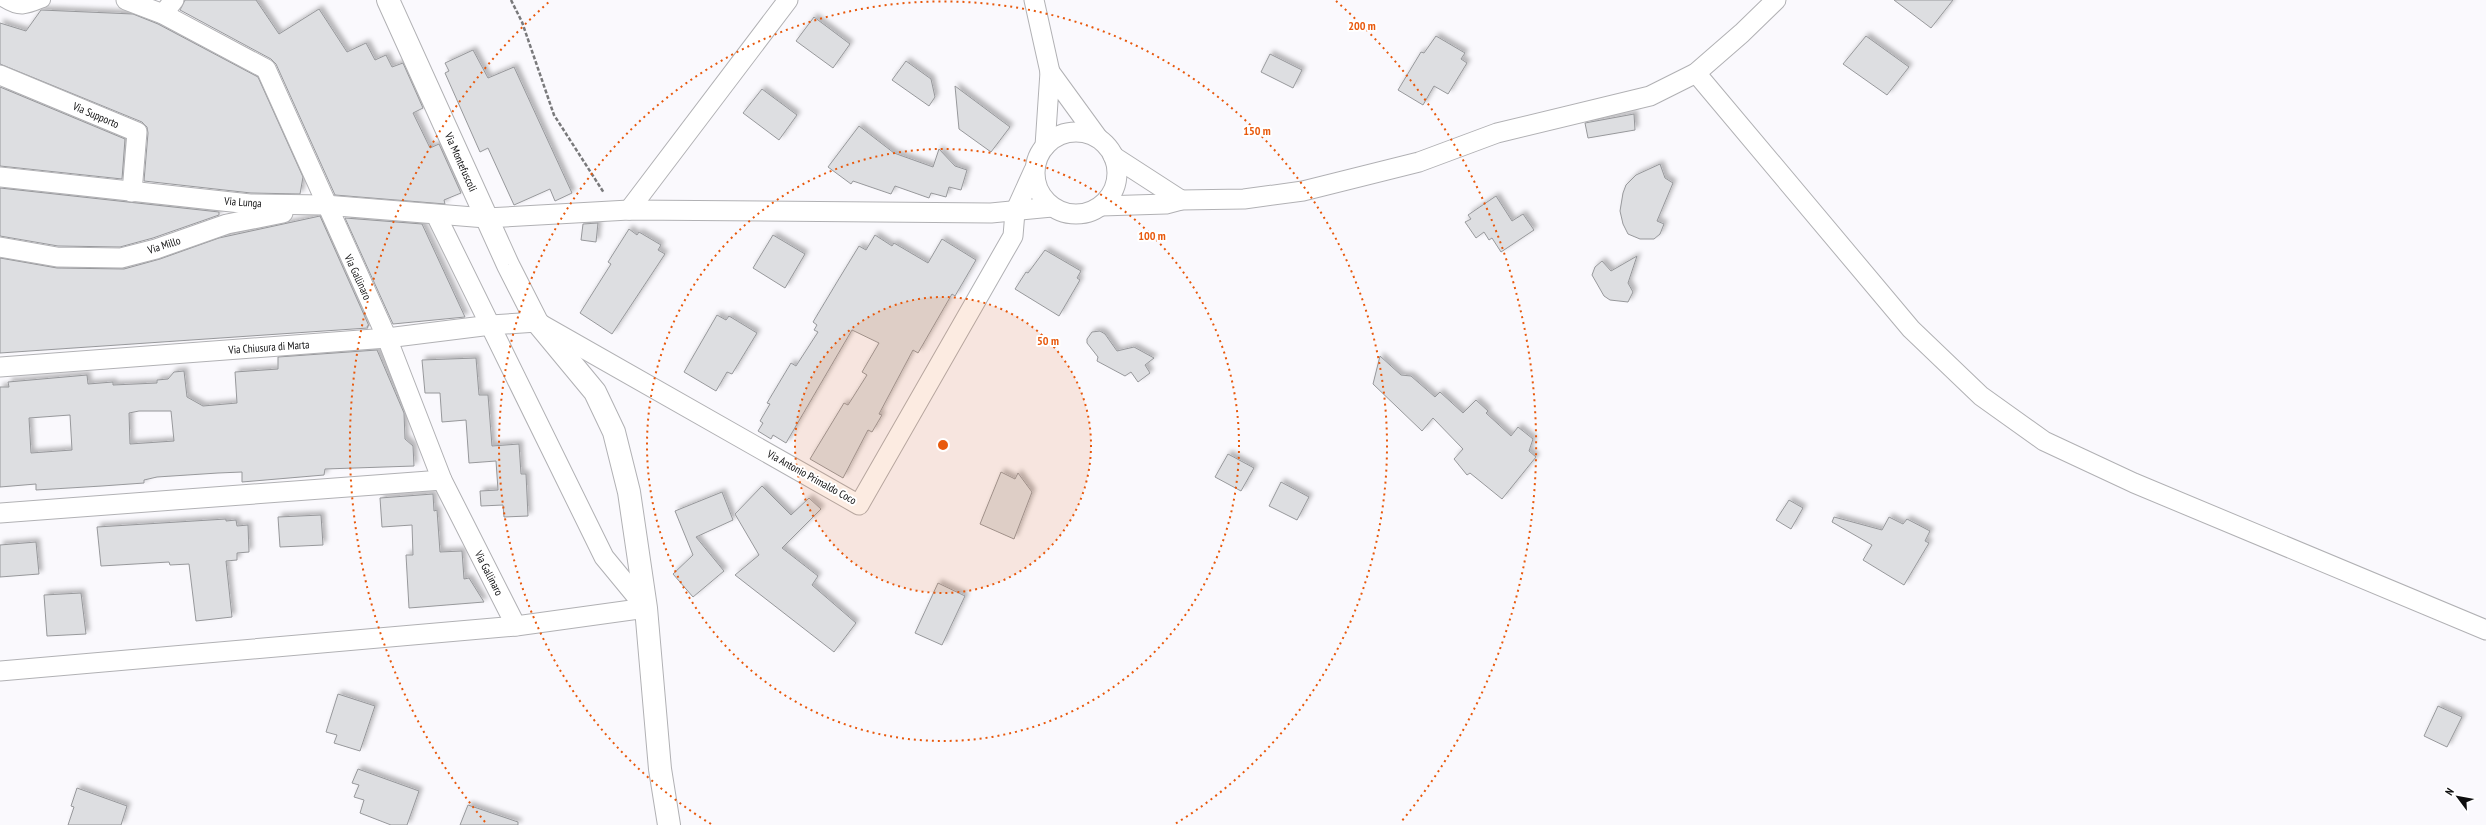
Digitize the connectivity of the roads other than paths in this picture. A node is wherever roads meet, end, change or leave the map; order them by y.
1 (4, 0) edge
2 (43, 0) edge
3 (126, 0) edge
4 (388, 0) edge
5 (788, 0) edge
6 (1034, 0) edge
7 (1776, 0) edge
8 (169, 7) edge
9 (1050, 72) junction
10 (1696, 72) junction
11 (0, 75) edge
12 (1098, 138) junction
13 (1045, 146) junction
14 (1113, 156) junction
15 (1034, 170) junction
16 (0, 177) edge
17 (132, 192) junction
18 (1181, 200) junction
19 (325, 205) junction
20 (1101, 206) junction
21 (1052, 207) junction
22 (629, 210) junction
23 (1015, 212) junction
24 (436, 215) junction
25 (486, 218) junction
26 (0, 247) edge
27 (537, 322) junction
28 (491, 325) junction
29 (387, 338) junction
30 (0, 367) edge
31 (442, 480) junction
32 (0, 513) edge
33 (646, 608) junction
34 (516, 626) junction
35 (2486, 630) edge
36 (0, 671) edge
37 (669, 825) edge

1 - 2 street
3 - 8 street, Via Gallinaro
4 - 25 main road, Via Montefuscoli
5 - 22 street
6 - 9 street
7 - 10 street
8 - 19 street, Via Gallinaro
9 - 12 street
9 - 13 street
10 - 18 street
10 - 35 street
11 - 17 street, Via Supporto
12 - 13 street
12 - 14 street
13 - 15 street
14 - 18 street
14 - 20 street
15 - 21 street
15 - 23 street
16 - 17 street, Via Lunga
17 - 19 street, Via Lunga
18 - 20 street
19 - 24 street, Via Lunga
19 - 26 street, Via Millo
19 - 29 street, Via Gallinaro
20 - 21 street
21 - 23 street, Via Lunga
22 - 23 street, Via Lunga
22 - 25 street, Via Lunga
23 - 27 street, Via Antonio Primaldo Coco
24 - 25 street, Via Lunga
24 - 28 street
25 - 27 main road, Via Montefuscoli
27 - 28 street, Via Chiusura di Marta
27 - 33 main road, Via Montefuscoli
28 - 29 street, Via Chiusura di Marta
28 - 33 street
29 - 30 street, Via Chiusura di Marta
29 - 31 street, Via Gallinaro
31 - 32 street
31 - 34 street, Via Gallinaro
33 - 34 street
33 - 37 main road, Via Montefuscoli
34 - 36 street

